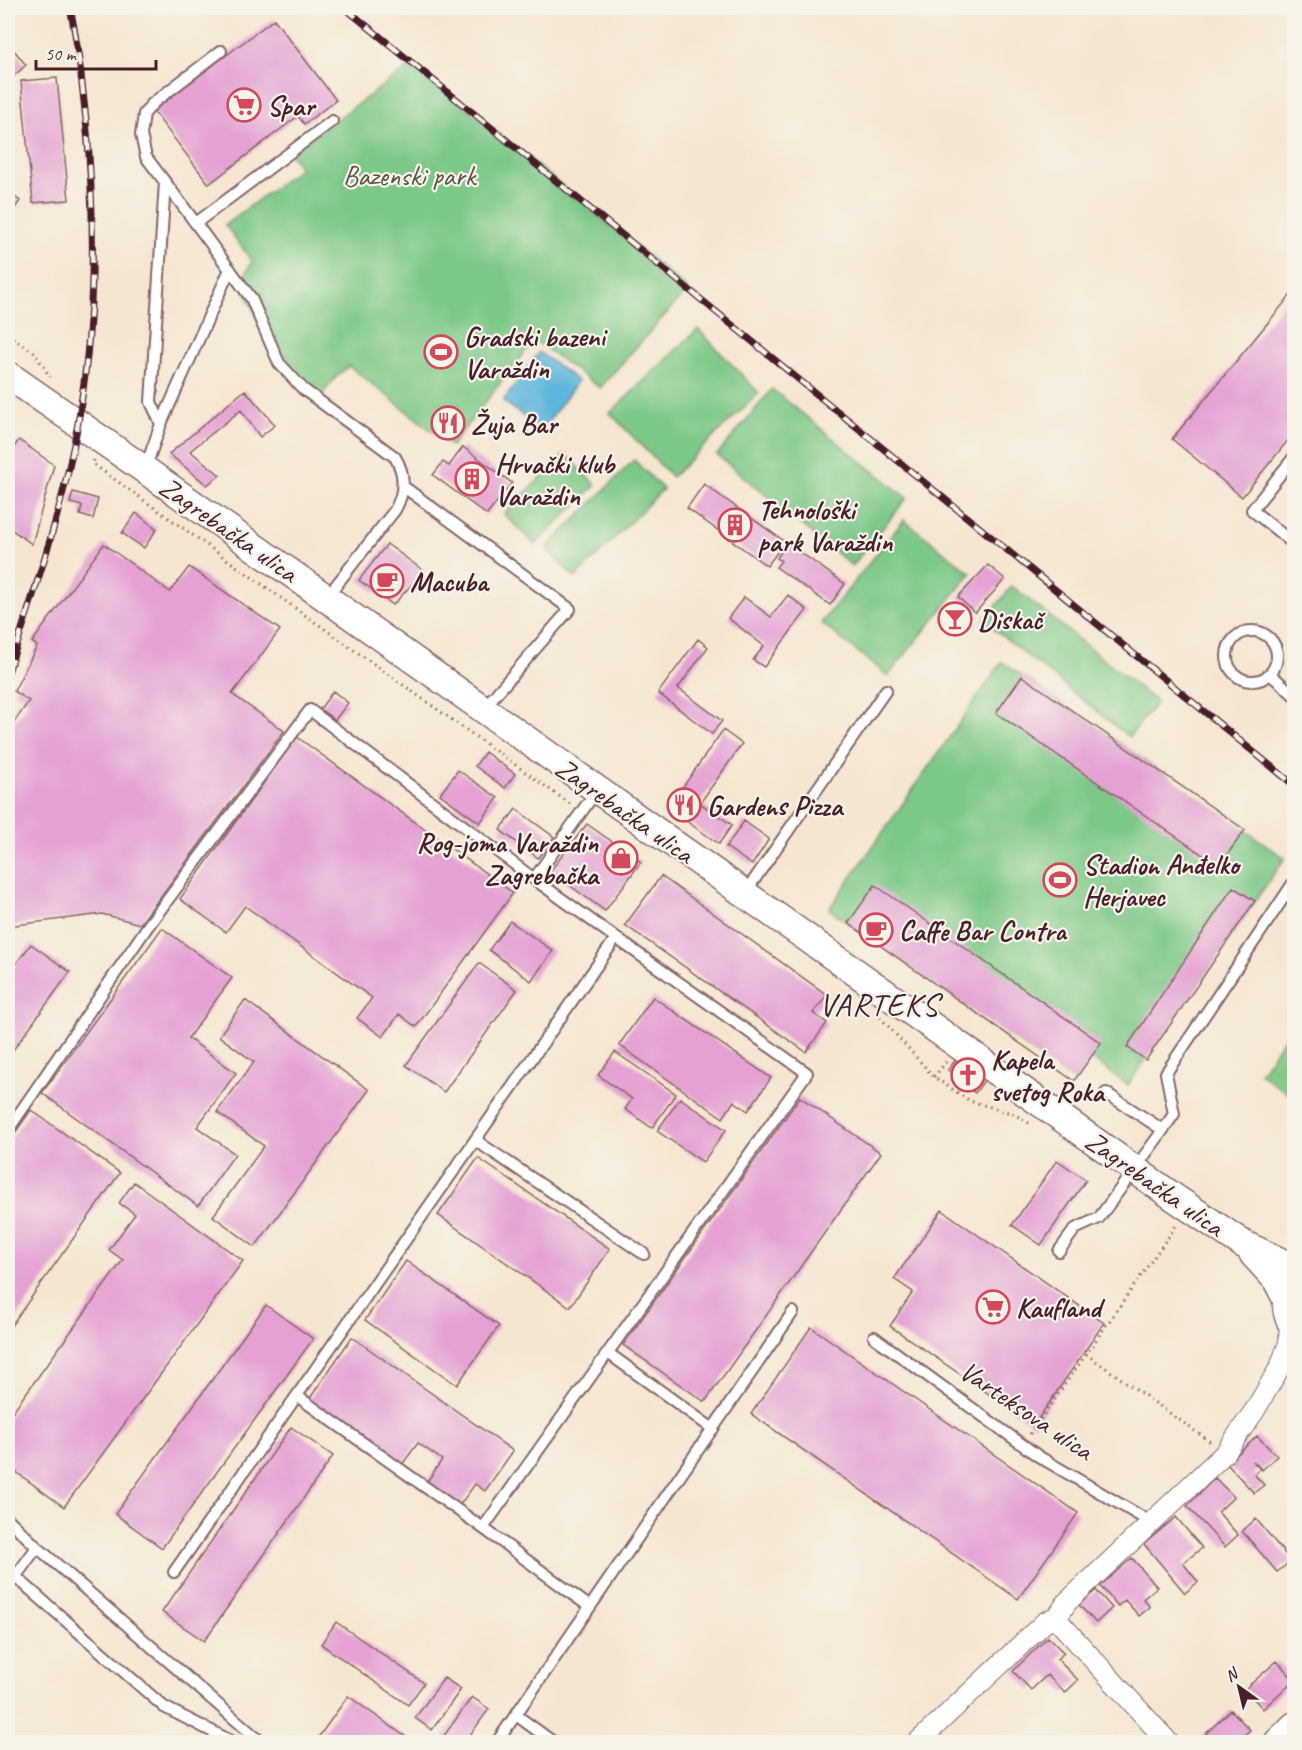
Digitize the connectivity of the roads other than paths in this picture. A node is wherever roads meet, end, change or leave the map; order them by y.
1 (221, 51) dead end
2 (332, 121) dead end
3 (165, 182) junction
4 (196, 223) junction
5 (230, 269) junction
6 (8, 375) edge
7 (161, 424) junction
8 (1294, 457) edge
9 (145, 470) junction
10 (404, 486) junction
11 (1294, 544) edge
12 (326, 598) junction
13 (1270, 674) junction
14 (886, 690) dead end
15 (1294, 694) edge
16 (483, 709) junction
17 (597, 790) junction
18 (534, 879) junction
19 (1294, 882) edge
20 (745, 894) junction
21 (616, 938) junction
22 (1106, 1093) dead end
23 (8, 1130) edge
24 (1163, 1130) junction
25 (475, 1140) junction
26 (1135, 1169) junction
27 (1243, 1244) junction
28 (1059, 1251) dead end
29 (644, 1254) dead end
30 (1294, 1268) edge
31 (1291, 1307) edge
32 (793, 1312) dead end
33 (874, 1337) dead end
34 (608, 1353) junction
35 (1294, 1353) edge
36 (1280, 1367) junction
37 (297, 1396) junction
38 (713, 1429) junction
39 (8, 1519) edge
40 (1152, 1522) junction
41 (483, 1528) junction
42 (37, 1547) junction
43 (8, 1570) edge
44 (174, 1572) dead end
45 (16, 1578) junction
46 (8, 1587) edge
47 (590, 1607) junction
48 (1058, 1616) junction
49 (516, 1715) junction
50 (1294, 1726) edge
51 (233, 1743) edge
52 (261, 1743) edge
53 (497, 1743) edge
54 (553, 1743) edge
55 (918, 1743) edge
56 (1168, 1743) edge
57 (1278, 1743) edge

1 - 3 lane
2 - 4 lane
3 - 4 lane
3 - 7 lane
4 - 5 lane
5 - 7 lane
5 - 10 lane
6 - 9 main road, Zagrebačka ulica
7 - 9 lane
8 - 11 lane
9 - 12 main road, Zagrebačka ulica
10 - 12 lane
10 - 16 lane
12 - 16 main road, Zagrebačka ulica
13 - 13 lane
13 - 15 lane
14 - 20 lane
16 - 17 main road, Zagrebačka ulica
17 - 18 lane
17 - 20 main road, Zagrebačka ulica
18 - 21 lane
18 - 23 lane
19 - 24 lane
20 - 26 main road, Zagrebačka ulica
21 - 25 lane
21 - 34 lane
22 - 24 lane
24 - 26 lane
25 - 29 lane
25 - 37 lane
26 - 27 main road, Zagrebačka ulica
26 - 28 lane
27 - 30 main road, Zagrebačka ulica
27 - 31 main road, Zagrebačka ulica
31 - 36 street
32 - 38 lane
33 - 40 lane, Varteksova ulica
34 - 38 lane
34 - 41 lane
35 - 36 street
36 - 40 street
37 - 41 lane
37 - 44 lane
38 - 47 lane
39 - 42 lane
40 - 48 street
41 - 47 lane
42 - 45 lane
42 - 52 lane
43 - 45 lane
45 - 46 lane
45 - 51 lane
47 - 49 lane
48 - 55 street
48 - 56 street
49 - 53 lane
49 - 54 lane
50 - 57 main road

